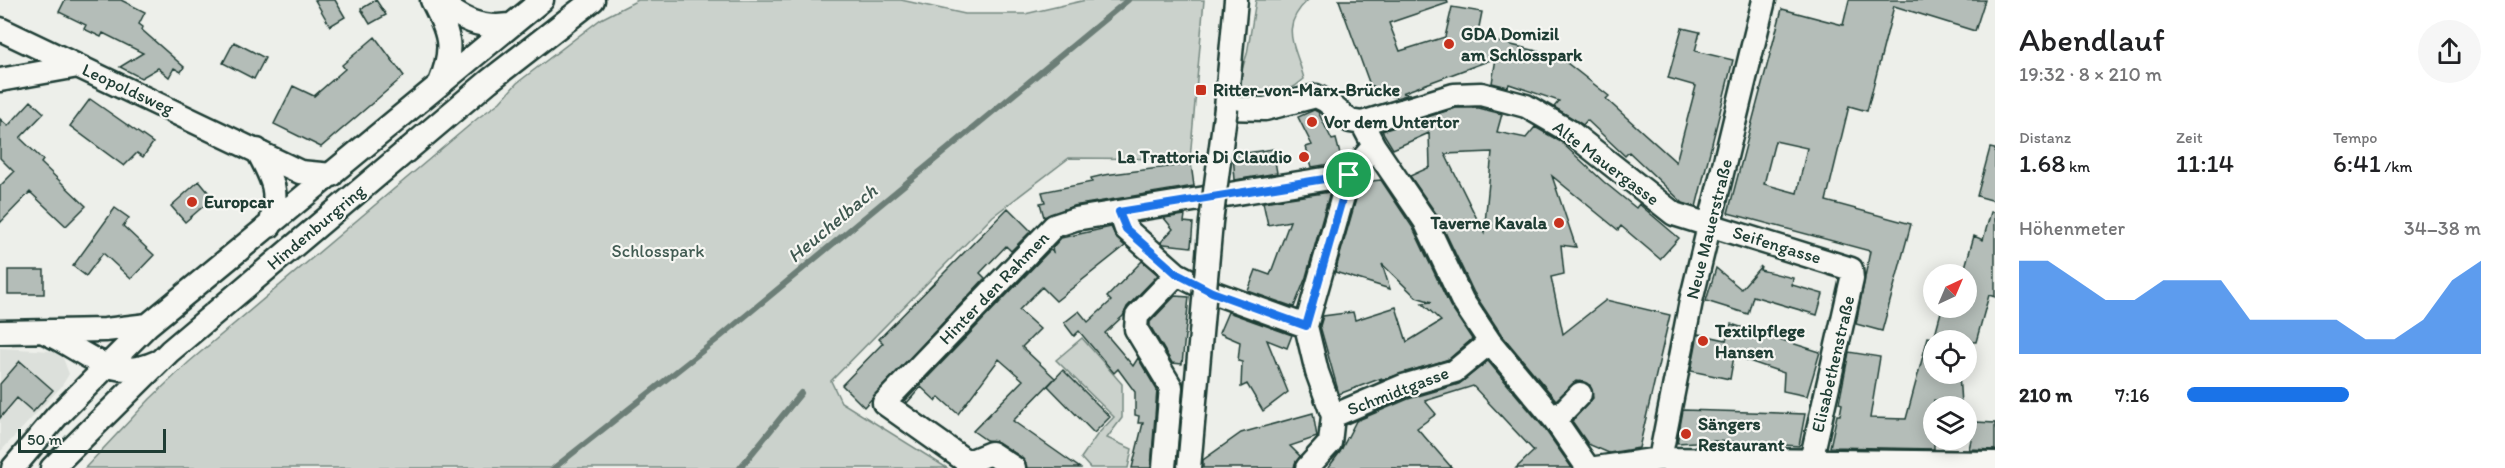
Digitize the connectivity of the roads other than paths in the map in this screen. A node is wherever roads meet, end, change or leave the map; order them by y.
1 (432, 0) edge
2 (438, 0) edge
3 (542, 0) edge
4 (593, 0) edge
5 (1224, 0) edge
6 (1236, 0) edge
7 (1764, 0) edge
8 (510, 25) junction
9 (1236, 25) junction
10 (0, 29) edge
11 (78, 66) junction
12 (0, 80) edge
13 (439, 85) junction
14 (1226, 108) junction
15 (1362, 123) junction
16 (1374, 146) junction
17 (257, 150) junction
18 (332, 175) junction
19 (1349, 175) junction
20 (1119, 212) junction
21 (1711, 225) junction
22 (270, 226) junction
23 (1843, 264) joint
24 (1177, 274) junction
25 (148, 325) junction
26 (1306, 326) junction
27 (70, 330) junction
28 (0, 332) edge
29 (44, 332) junction
30 (1490, 342) junction
31 (81, 355) junction
32 (160, 361) junction
33 (109, 366) junction
34 (1580, 394) dead end
35 (71, 403) junction
36 (1333, 416) junction
37 (102, 417) junction
38 (1555, 420) junction
39 (1660, 459) junction
40 (1995, 463) edge
41 (1812, 465) edge
42 (13, 468) edge
43 (52, 468) edge
44 (1014, 468) edge
45 (1164, 468) edge
46 (1190, 468) edge
47 (1307, 468) edge
48 (1588, 468) edge
49 (1596, 468) edge

1 - 13 street
2 - 8 street
3 - 8 street, Hindenburgring
4 - 32 street, Hindenburgring
5 - 9 street
6 - 9 street
7 - 21 street, Neue Mauerstraße
8 - 13 street, Hindenburgring
9 - 14 street
10 - 11 street, Leopoldsweg
11 - 12 street
11 - 17 street, Leopoldsweg
13 - 18 street, Hindenburgring
14 - 15 street
14 - 46 street, bridge
15 - 16 street
15 - 21 street, Alte Mauergasse
16 - 19 street
16 - 30 street
17 - 18 street, Leopoldsweg
17 - 22 street
18 - 22 street, Hindenburgring
19 - 20 street, Hinter den Rahmen
19 - 26 street
20 - 24 street
20 - 44 street, Hinter den Rahmen
21 - 23 street, Seifengasse
21 - 39 street, Neue Mauerstraße
22 - 25 street, Hindenburgring
23 - 41 street, Elisabethenstraße
24 - 26 street
24 - 45 street
25 - 27 street
25 - 33 street, Hindenburgring
26 - 36 street
27 - 29 street
27 - 33 street
28 - 29 street
29 - 31 street
30 - 36 street, Schmidtgasse
30 - 38 street
31 - 33 street
31 - 35 street
32 - 33 street
32 - 37 street, Hindenburgring
33 - 35 street, Hindenburgring
33 - 37 street
34 - 38 street
35 - 42 street, Hindenburgring
36 - 47 street
37 - 43 street, Hindenburgring
38 - 48 street
39 - 41 street
39 - 49 street
40 - 41 street

